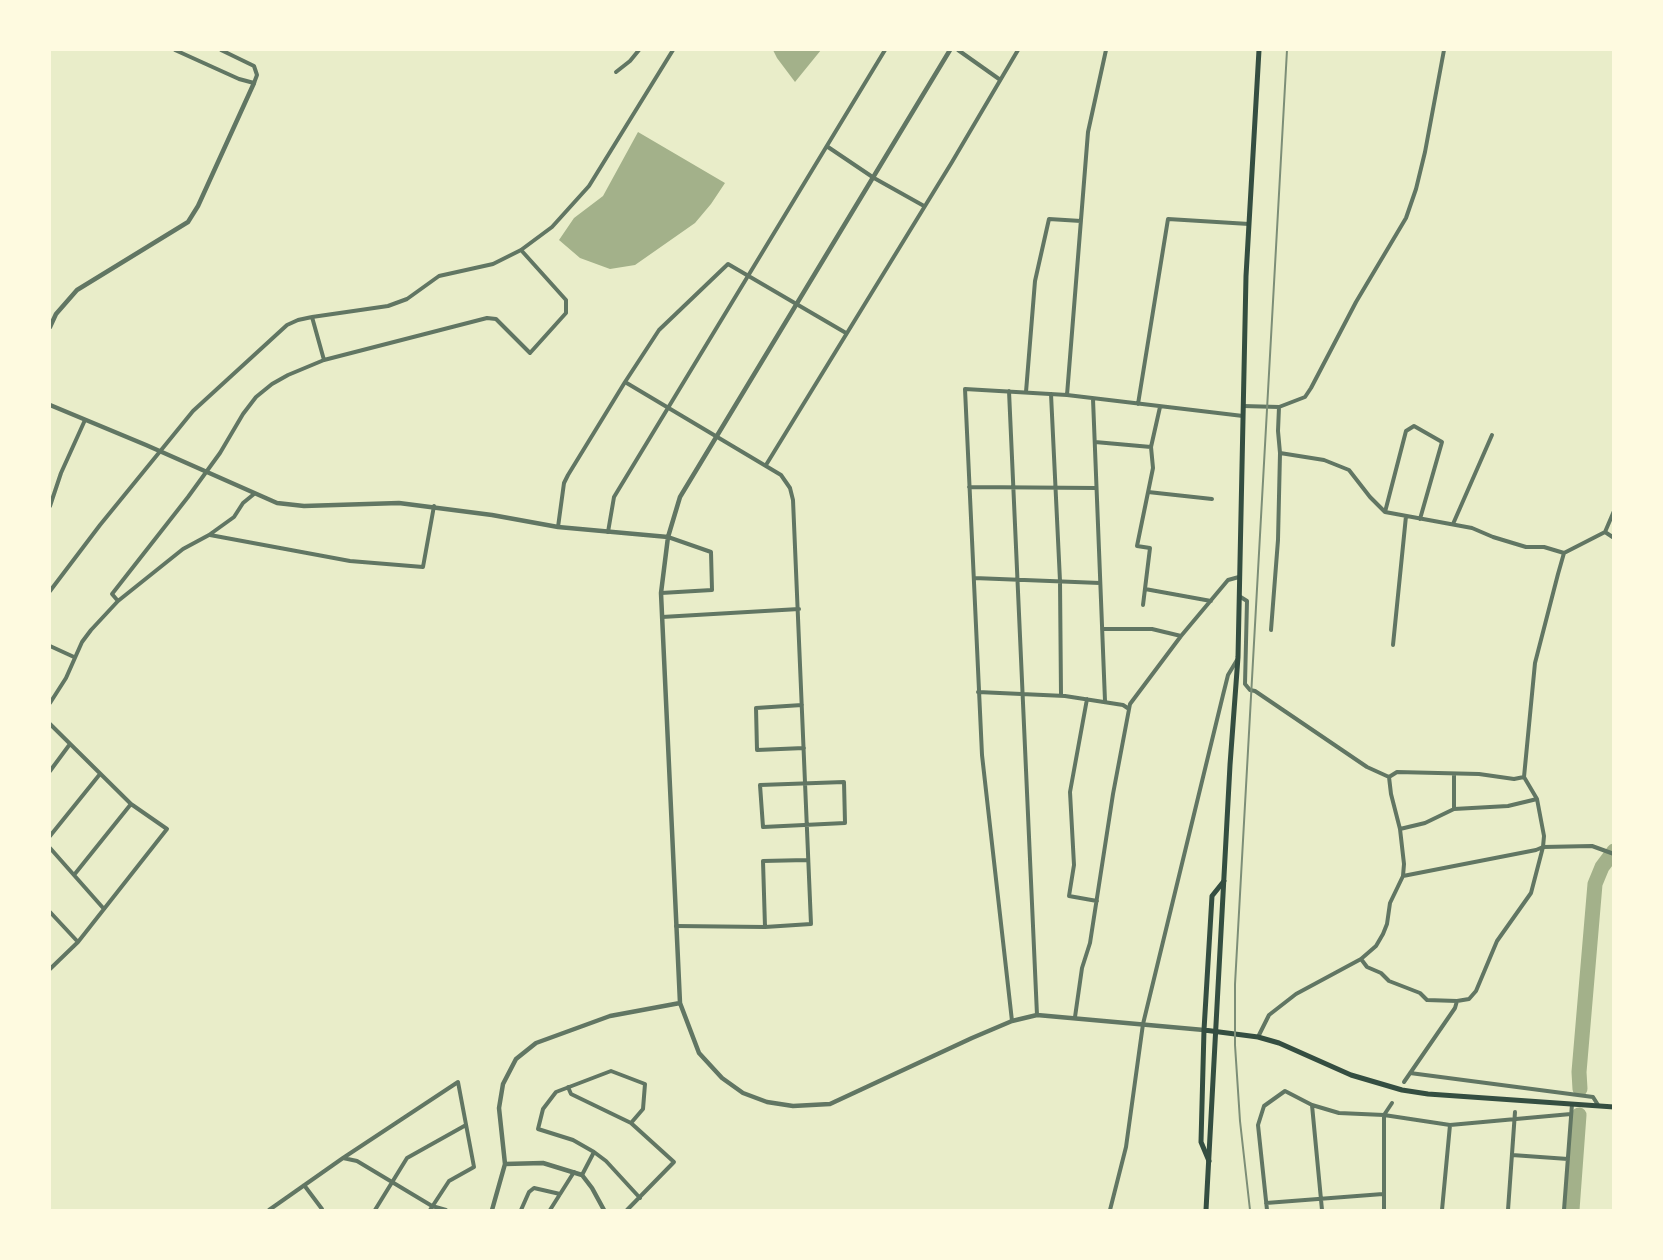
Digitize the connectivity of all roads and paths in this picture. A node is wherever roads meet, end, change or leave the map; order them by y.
1 (175, 50) edge
2 (222, 50) edge
3 (639, 50) edge
4 (673, 50) edge
5 (885, 50) edge
6 (950, 50) edge
7 (958, 50) edge
8 (1017, 50) edge
9 (1106, 50) edge
10 (1259, 50) edge
11 (1444, 50) edge
12 (616, 72) dead end
13 (999, 79) junction
14 (254, 83) junction
15 (827, 147) junction
16 (874, 178) junction
17 (924, 206) junction
18 (1081, 221) junction
19 (1249, 224) junction
20 (521, 250) junction
21 (749, 276) junction
22 (796, 305) junction
23 (312, 317) junction
24 (50, 327) edge
25 (846, 333) junction
26 (324, 360) junction
27 (625, 382) junction
28 (1009, 391) junction
29 (1026, 392) junction
30 (1051, 394) junction
31 (1067, 395) junction
32 (1094, 399) junction
33 (1138, 404) junction
34 (50, 405) edge
35 (1243, 406) junction
36 (669, 407) junction
37 (1160, 407) junction
38 (1279, 407) junction
39 (1243, 416) junction
40 (85, 419) junction
41 (1492, 435) dead end
42 (717, 438) junction
43 (1095, 442) junction
44 (1151, 447) junction
45 (1280, 453) junction
46 (766, 465) junction
47 (969, 487) junction
48 (1014, 488) junction
49 (1056, 488) junction
50 (1096, 488) junction
51 (1148, 492) junction
52 (254, 494) junction
53 (1212, 499) dead end
54 (50, 506) edge
55 (434, 506) junction
56 (1614, 511) edge
57 (1385, 512) junction
58 (1406, 516) junction
59 (1420, 519) junction
60 (1453, 524) junction
61 (558, 527) junction
62 (608, 532) junction
63 (1605, 532) junction
64 (209, 535) junction
65 (668, 537) junction
66 (1614, 538) edge
67 (1564, 553) junction
68 (1239, 577) junction
69 (974, 578) junction
70 (1017, 580) junction
71 (1060, 582) junction
72 (1100, 583) junction
73 (1145, 589) junction
74 (50, 591) edge
75 (661, 593) junction
76 (1239, 596) junction
77 (118, 601) junction
78 (1212, 601) junction
79 (1143, 605) dead end
80 (799, 609) junction
81 (662, 617) junction
82 (1102, 629) junction
83 (1271, 630) dead end
84 (1181, 636) junction
85 (1393, 645) dead end
86 (50, 646) edge
87 (74, 657) junction
88 (1238, 657) junction
89 (978, 692) junction
90 (1023, 694) junction
91 (1061, 695) junction
92 (1087, 699) junction
93 (1105, 701) junction
94 (50, 703) edge
95 (802, 705) junction
96 (1129, 709) junction
97 (50, 724) edge
98 (70, 744) junction
99 (804, 748) junction
100 (50, 771) edge
101 (100, 774) junction
102 (1454, 774) junction
103 (1389, 777) junction
104 (1524, 777) junction
105 (805, 783) junction
106 (1537, 799) junction
107 (131, 804) junction
108 (1454, 809) junction
109 (806, 826) junction
110 (1400, 829) junction
111 (50, 836) edge
112 (1543, 847) junction
113 (50, 848) edge
114 (1614, 854) edge
115 (807, 860) junction
116 (74, 875) junction
117 (1403, 876) junction
118 (1224, 881) junction
119 (1096, 901) junction
120 (104, 909) junction
121 (50, 912) edge
122 (676, 926) junction
123 (765, 927) junction
124 (78, 942) junction
125 (1361, 958) junction
126 (50, 969) edge
127 (1457, 1001) junction
128 (680, 1003) junction
129 (1038, 1015) junction
130 (1075, 1017) junction
131 (1012, 1021) junction
132 (1143, 1024) junction
133 (1206, 1031) junction
134 (1258, 1037) junction
135 (1410, 1073) junction
136 (1404, 1082) dead end
137 (568, 1087) junction
138 (1517, 1088) junction
139 (1515, 1096) dead end
140 (1392, 1102) dead end
141 (1572, 1104) junction
142 (1312, 1105) junction
143 (1598, 1106) junction
144 (1614, 1107) edge
145 (1515, 1112) dead end
146 (1571, 1114) junction
147 (1384, 1115) junction
148 (1514, 1118) junction
149 (631, 1123) junction
150 (466, 1125) junction
151 (1450, 1125) junction
152 (594, 1152) junction
153 (1512, 1155) junction
154 (343, 1158) junction
155 (1568, 1159) junction
156 (1210, 1163) junction
157 (505, 1164) junction
158 (574, 1172) junction
159 (582, 1175) junction
160 (392, 1180) junction
161 (304, 1185) junction
162 (560, 1194) junction
163 (1383, 1194) junction
164 (640, 1198) junction
165 (1321, 1199) junction
166 (1266, 1203) junction
167 (432, 1206) junction
168 (269, 1210) edge
169 (321, 1210) edge
170 (375, 1210) edge
171 (430, 1210) edge
172 (446, 1210) edge
173 (492, 1210) edge
174 (521, 1210) edge
175 (550, 1210) edge
176 (604, 1210) edge
177 (627, 1210) edge
178 (1110, 1210) edge
179 (1206, 1210) edge
180 (1267, 1210) edge
181 (1322, 1210) edge
182 (1384, 1210) edge
183 (1442, 1210) edge
184 (1508, 1210) edge
185 (1564, 1210) edge

1 - 14 street
2 - 14 street
3 - 12 street
4 - 20 street
5 - 15 street
6 - 16 street
7 - 13 street
8 - 13 street
9 - 18 street
10 - 19 main road
11 - 38 street
13 - 17 street
14 - 24 street
15 - 16 street
15 - 21 street
16 - 17 street
16 - 22 street
17 - 25 street
18 - 29 street
18 - 31 street
19 - 33 street
19 - 35 main road
20 - 23 street
20 - 26 street
21 - 22 street
21 - 27 street
21 - 36 street
22 - 25 street
22 - 42 street
23 - 26 street
23 - 74 street
25 - 46 street
26 - 77 street
27 - 36 street
27 - 61 street
28 - 29 street
28 - 47 street
28 - 48 street
29 - 30 street
30 - 31 street
30 - 49 street
31 - 32 street
32 - 33 street
32 - 43 street
33 - 37 street
34 - 40 street
35 - 38 street
35 - 39 main road
36 - 42 street
36 - 62 street
37 - 39 street
37 - 44 street
38 - 45 street
39 - 68 main road
40 - 52 street
40 - 54 street
41 - 60 street
42 - 46 street
42 - 65 street
43 - 44 street
43 - 50 street
44 - 51 street
45 - 57 street
45 - 83 street
46 - 80 street
47 - 48 street
47 - 69 street
48 - 49 street
48 - 70 street
49 - 50 street
49 - 71 street
50 - 72 street
51 - 53 street
51 - 73 street
52 - 55 street
52 - 64 street
55 - 61 street
55 - 64 street
56 - 63 street
57 - 58 street
57 - 59 street
58 - 59 street
58 - 85 street
59 - 60 street
60 - 67 street
61 - 62 street
62 - 65 street
63 - 66 street
63 - 67 street
64 - 77 street
65 - 75 street
65 - 75 street
67 - 104 street
68 - 76 main road
68 - 78 street
69 - 70 street
69 - 89 street
70 - 71 street
70 - 90 street
71 - 72 street
71 - 91 street
72 - 82 street
73 - 78 street
73 - 79 street
75 - 81 street
76 - 88 main road
76 - 103 street
77 - 87 street
78 - 84 street
80 - 81 street
80 - 95 street
81 - 122 street
82 - 84 street
82 - 93 street
84 - 96 street
86 - 87 street
87 - 94 street
88 - 118 main road
88 - 132 street
89 - 90 street
89 - 131 street
90 - 91 street
90 - 129 street
91 - 92 street
92 - 93 street
92 - 119 street
93 - 96 street
95 - 99 street
95 - 99 street
96 - 119 street
97 - 98 street
98 - 100 street
98 - 101 street
99 - 105 street
101 - 107 street
101 - 111 street
102 - 103 street
102 - 104 street
102 - 108 street
103 - 110 street
104 - 106 street
105 - 109 street
105 - 109 street
105 - 109 street
106 - 108 street
106 - 112 street
107 - 116 street
107 - 120 street
108 - 110 street
109 - 115 street
110 - 117 street
112 - 114 street
112 - 117 street
112 - 127 street
113 - 116 street
115 - 123 street
115 - 123 street
116 - 120 street
117 - 125 street
118 - 133 main road
118 - 156 main road
119 - 130 street
120 - 124 street
121 - 124 street
122 - 123 street
122 - 128 street
124 - 126 street
125 - 127 street
125 - 134 street
127 - 135 street
128 - 131 street
128 - 157 street
129 - 130 street
129 - 131 street
130 - 132 street
132 - 133 street
132 - 178 street
133 - 134 main road
133 - 156 main road
134 - 141 main road
135 - 136 street
135 - 138 street
137 - 149 street
137 - 149 street
137 - 152 street
138 - 139 street
138 - 143 street
140 - 147 street
141 - 143 main road
141 - 146 street
142 - 147 street
142 - 165 street
142 - 166 street
143 - 144 main road
145 - 148 street
146 - 148 street
146 - 155 street
147 - 151 street
147 - 163 street
148 - 151 street
148 - 153 street
149 - 164 street
150 - 154 street
150 - 160 street
150 - 167 street
151 - 183 street
152 - 159 street
152 - 164 street
153 - 155 street
153 - 184 street
154 - 160 street
154 - 161 street
155 - 185 street
156 - 179 main road
157 - 158 street
157 - 173 street
158 - 159 street
158 - 162 street
159 - 176 street
160 - 167 street
160 - 170 street
161 - 168 street
161 - 169 street
162 - 174 street
162 - 175 street
163 - 165 street
163 - 182 street
164 - 177 street
165 - 166 street
165 - 181 street
166 - 180 street
167 - 171 street
167 - 172 street

